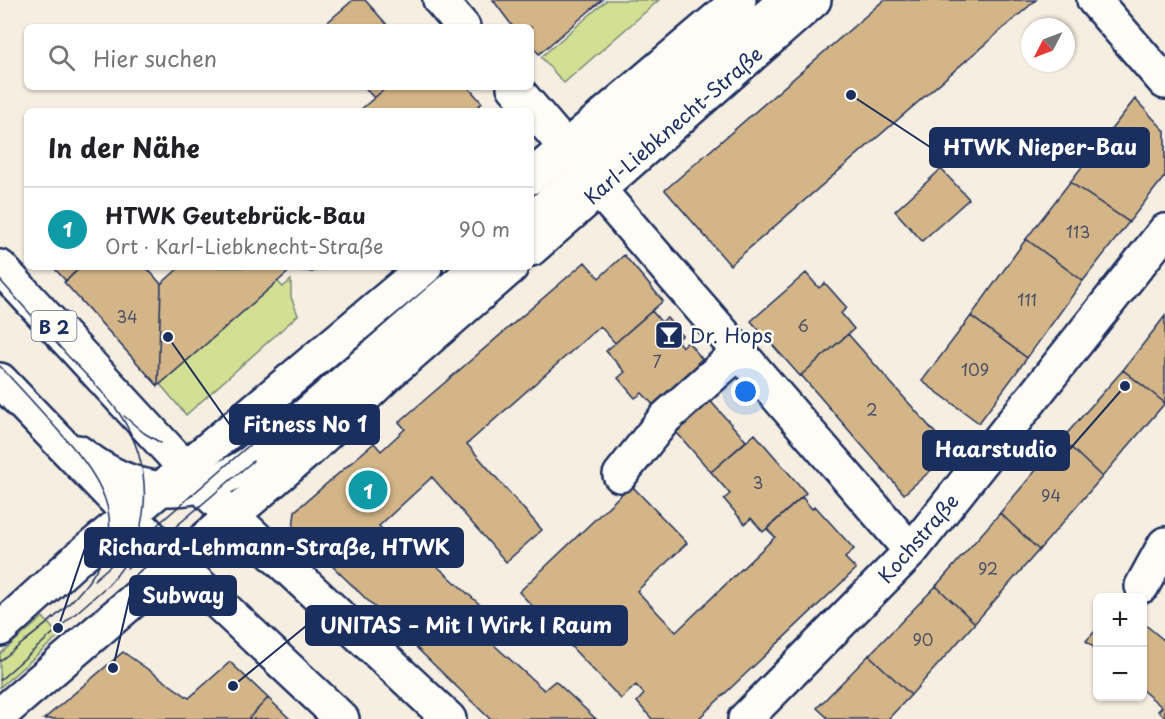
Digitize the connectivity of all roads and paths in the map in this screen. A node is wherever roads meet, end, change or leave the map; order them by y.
1 (440, 0) edge
2 (739, 0) edge
3 (764, 0) edge
4 (786, 0) edge
5 (814, 0) edge
6 (1094, 0) edge
7 (460, 24) edge
8 (1165, 82) edge
9 (517, 90) edge
10 (532, 108) edge
11 (534, 110) edge
12 (566, 148) junction
13 (534, 175) edge
14 (599, 190) junction
15 (534, 198) edge
16 (534, 217) edge
17 (1165, 231) edge
18 (534, 246) edge
19 (0, 267) edge
20 (422, 270) edge
21 (451, 270) edge
22 (474, 270) edge
23 (508, 270) edge
24 (739, 352) junction
25 (0, 380) edge
26 (34, 418) junction
27 (188, 474) junction
28 (620, 475) dead end
29 (129, 516) junction
30 (231, 516) junction
31 (1165, 544) edge
32 (911, 550) junction
33 (176, 563) junction
34 (1142, 586) dead end
35 (0, 629) edge
36 (0, 715) edge
37 (342, 719) edge
38 (449, 719) edge
39 (745, 719) edge

1 - 7 main road
2 - 12 main road
3 - 15 main road
4 - 16 main road
5 - 14 main road, Karl-Liebknecht-Straße
6 - 8 main road
9 - 10 main road
11 - 12 main road
12 - 13 main road
14 - 18 main road, Karl-Liebknecht-Straße
14 - 24 main road
17 - 32 main road, Kochstraße
19 - 27 main road, B 2
20 - 27 main road
21 - 27 main road
22 - 27 main road
23 - 30 main road
24 - 28 main road
24 - 32 main road
25 - 26 main road
26 - 27 main road
26 - 29 main road
27 - 29 main road
27 - 30 main road, B 2
29 - 33 main road
29 - 35 main road
30 - 33 main road
30 - 38 main road, B 2
31 - 34 main road
32 - 39 main road, Kochstraße
33 - 36 main road
33 - 37 main road

